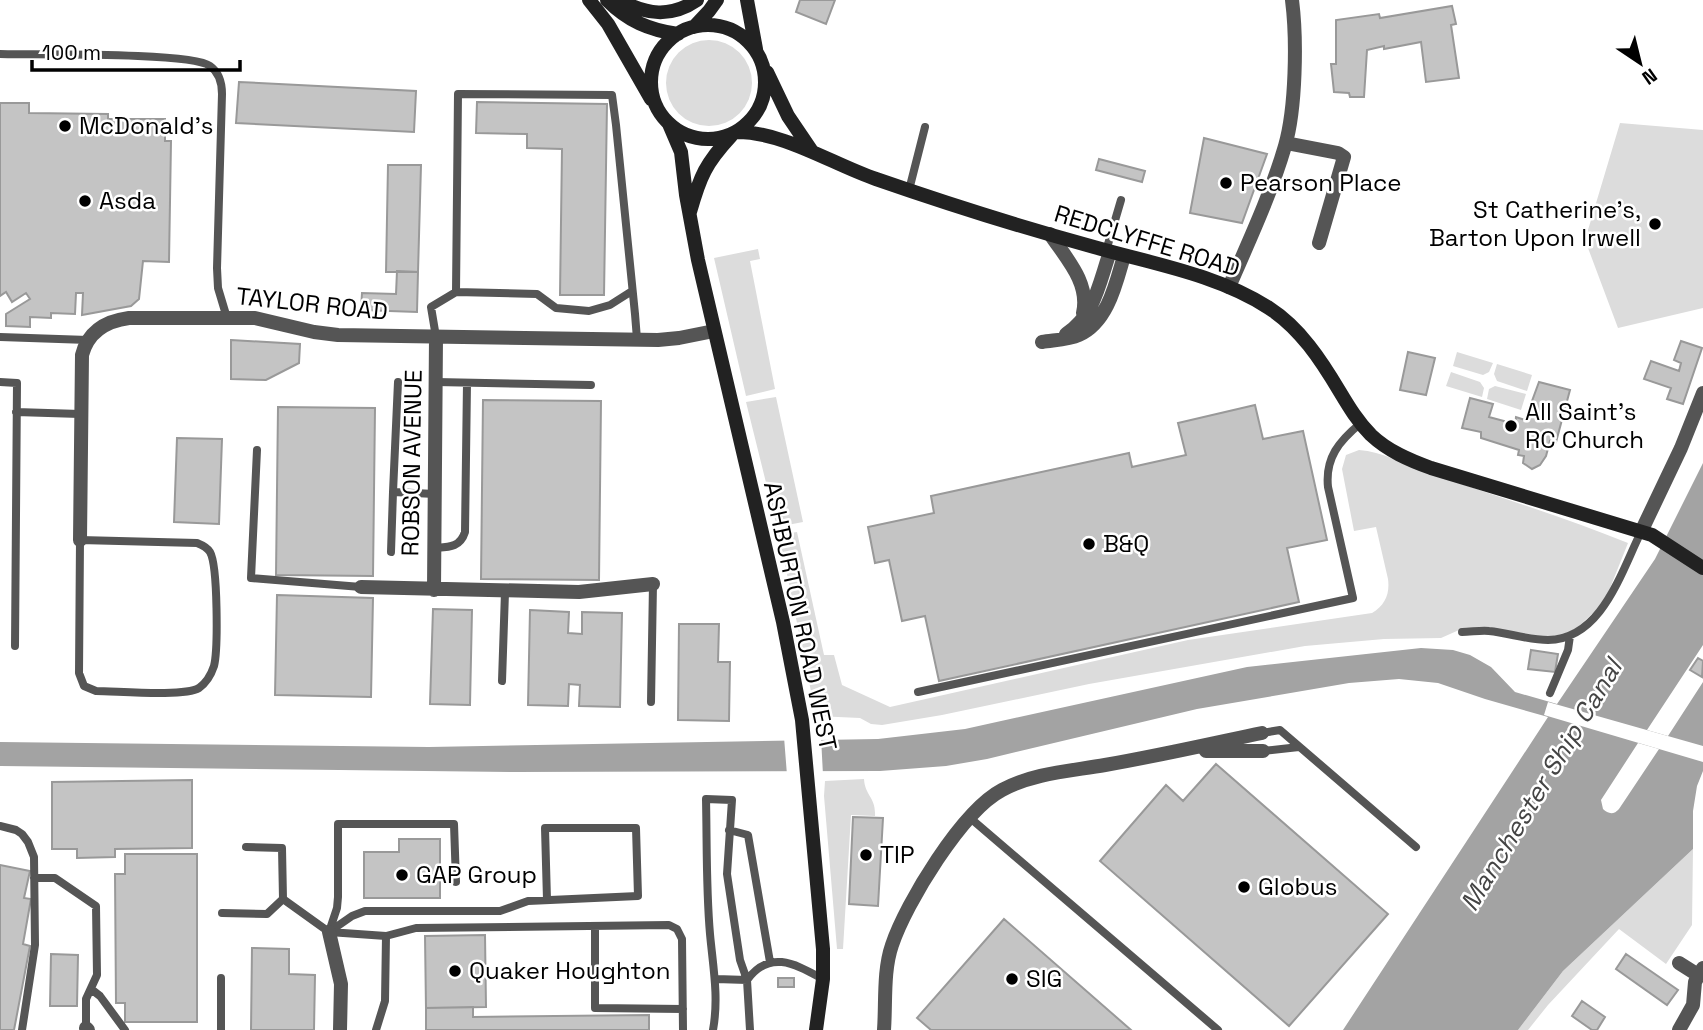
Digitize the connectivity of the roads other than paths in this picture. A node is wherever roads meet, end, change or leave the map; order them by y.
1 (589, 0) edge
2 (607, 0) edge
3 (620, 0) edge
4 (697, 0) edge
5 (717, 0) edge
6 (747, 0) edge
7 (1292, 0) edge
8 (694, 27) junction
9 (678, 34) junction
10 (0, 54) edge
11 (759, 56) junction
12 (657, 109) junction
13 (669, 124) junction
14 (925, 127) dead end
15 (735, 133) junction
16 (1286, 143) junction
17 (811, 150) junction
18 (909, 190) junction
19 (1121, 200) dead end
20 (689, 216) junction
21 (1050, 234) junction
22 (1319, 243) dead end
23 (1113, 253) junction
24 (1229, 287) junction
25 (632, 291) junction
26 (456, 292) junction
27 (227, 318) junction
28 (1079, 324) junction
29 (714, 331) junction
30 (0, 337) edge
31 (436, 337) junction
32 (1059, 338) junction
33 (88, 340) junction
34 (637, 340) junction
35 (1042, 342) dead end
36 (0, 382) edge
37 (398, 382) dead end
38 (436, 382) junction
39 (467, 383) junction
40 (591, 385) dead end
41 (1703, 393) edge
42 (16, 412) junction
43 (80, 414) junction
44 (1361, 423) junction
45 (257, 450) dead end
46 (393, 492) junction
47 (435, 494) junction
48 (1647, 533) junction
49 (80, 540) junction
50 (435, 548) junction
51 (391, 552) dead end
52 (1703, 568) edge
53 (653, 584) joint
54 (361, 587) joint
55 (434, 590) junction
56 (505, 592) junction
57 (1462, 632) dead end
58 (1570, 636) junction
59 (15, 646) dead end
60 (502, 681) dead end
61 (918, 692) dead end
62 (1550, 693) dead end
63 (651, 702) dead end
64 (1262, 733) joint
65 (1299, 747) junction
66 (1177, 751) junction
67 (1263, 751) joint
68 (969, 817) junction
69 (0, 827) edge
70 (730, 830) junction
71 (246, 847) dead end
72 (1416, 847) dead end
73 (34, 878) junction
74 (456, 883) dead end
75 (282, 899) junction
76 (547, 900) junction
77 (222, 913) dead end
78 (595, 926) junction
79 (329, 932) junction
80 (386, 936) junction
81 (770, 962) junction
82 (1679, 963) dead end
83 (1700, 972) edge
84 (221, 978) dead end
85 (716, 979) junction
86 (823, 979) junction
87 (747, 981) junction
88 (91, 989) junction
89 (683, 1009) junction
90 (87, 1029) edge
91 (22, 1030) edge
92 (125, 1030) edge
93 (221, 1030) edge
94 (340, 1030) edge
95 (376, 1030) edge
96 (683, 1030) edge
97 (713, 1030) edge
98 (750, 1030) edge
99 (816, 1030) edge
100 (884, 1030) edge
101 (1218, 1030) edge
102 (1679, 1030) edge

1 - 12 main road
2 - 9 main road
3 - 4 main road
5 - 8 main road
6 - 11 main road
7 - 16 street
8 - 9 main road
8 - 11 main road
9 - 12 main road
10 - 27 lane
11 - 15 main road
11 - 17 main road, REDCLYFFE ROAD
12 - 13 main road
13 - 15 main road
13 - 20 main road, ASHBURTON ROAD WEST
14 - 18 lane
15 - 17 main road, REDCLYFFE ROAD
15 - 20 main road, ASHBURTON ROAD WEST
16 - 22 street
16 - 24 street
17 - 18 main road, REDCLYFFE ROAD
18 - 21 main road, REDCLYFFE ROAD
19 - 23 lane
20 - 29 main road, ASHBURTON ROAD WEST
21 - 23 main road, REDCLYFFE ROAD
21 - 28 street
23 - 24 main road, REDCLYFFE ROAD
23 - 28 street
23 - 32 street
24 - 44 main road, REDCLYFFE ROAD
25 - 26 lane
25 - 26 lane
25 - 34 lane
26 - 31 lane
27 - 31 street, TAYLOR ROAD
27 - 33 street, TAYLOR ROAD
28 - 32 street
29 - 34 street, TAYLOR ROAD
29 - 86 main road, ASHBURTON ROAD WEST
30 - 33 lane
31 - 34 street, TAYLOR ROAD
31 - 38 street, ROBSON AVENUE
32 - 35 street
33 - 43 street
36 - 42 lane
37 - 46 lane
38 - 39 lane
38 - 47 street, ROBSON AVENUE
39 - 40 lane
39 - 50 lane
41 - 48 street
42 - 43 lane
42 - 59 lane
43 - 49 street
44 - 48 main road, REDCLYFFE ROAD
44 - 61 lane
45 - 54 lane
46 - 47 lane
46 - 51 lane
47 - 50 street, ROBSON AVENUE
48 - 52 main road, REDCLYFFE ROAD
48 - 58 lane
49 - 49 lane
50 - 55 street, ROBSON AVENUE
53 - 56 street, ROBSON AVENUE
53 - 63 lane
54 - 55 street, ROBSON AVENUE
55 - 56 street, ROBSON AVENUE
56 - 60 lane
57 - 58 lane
58 - 62 lane
64 - 65 lane
64 - 66 street
65 - 67 lane
65 - 72 lane
66 - 67 street
66 - 68 street
68 - 100 street
68 - 101 lane
69 - 73 lane
70 - 81 lane
70 - 85 lane
70 - 87 lane
71 - 75 lane
73 - 88 lane
73 - 91 lane
74 - 79 lane
75 - 77 lane
75 - 79 lane
76 - 76 lane
76 - 79 lane
78 - 80 lane
78 - 89 lane
78 - 89 lane
79 - 80 lane
79 - 94 street
80 - 95 lane
81 - 86 lane
81 - 87 lane
82 - 83 street
83 - 102 street
84 - 93 lane
85 - 87 lane
85 - 97 lane
86 - 99 main road, ASHBURTON ROAD WEST
87 - 98 lane
88 - 90 lane
88 - 92 lane
89 - 96 lane

